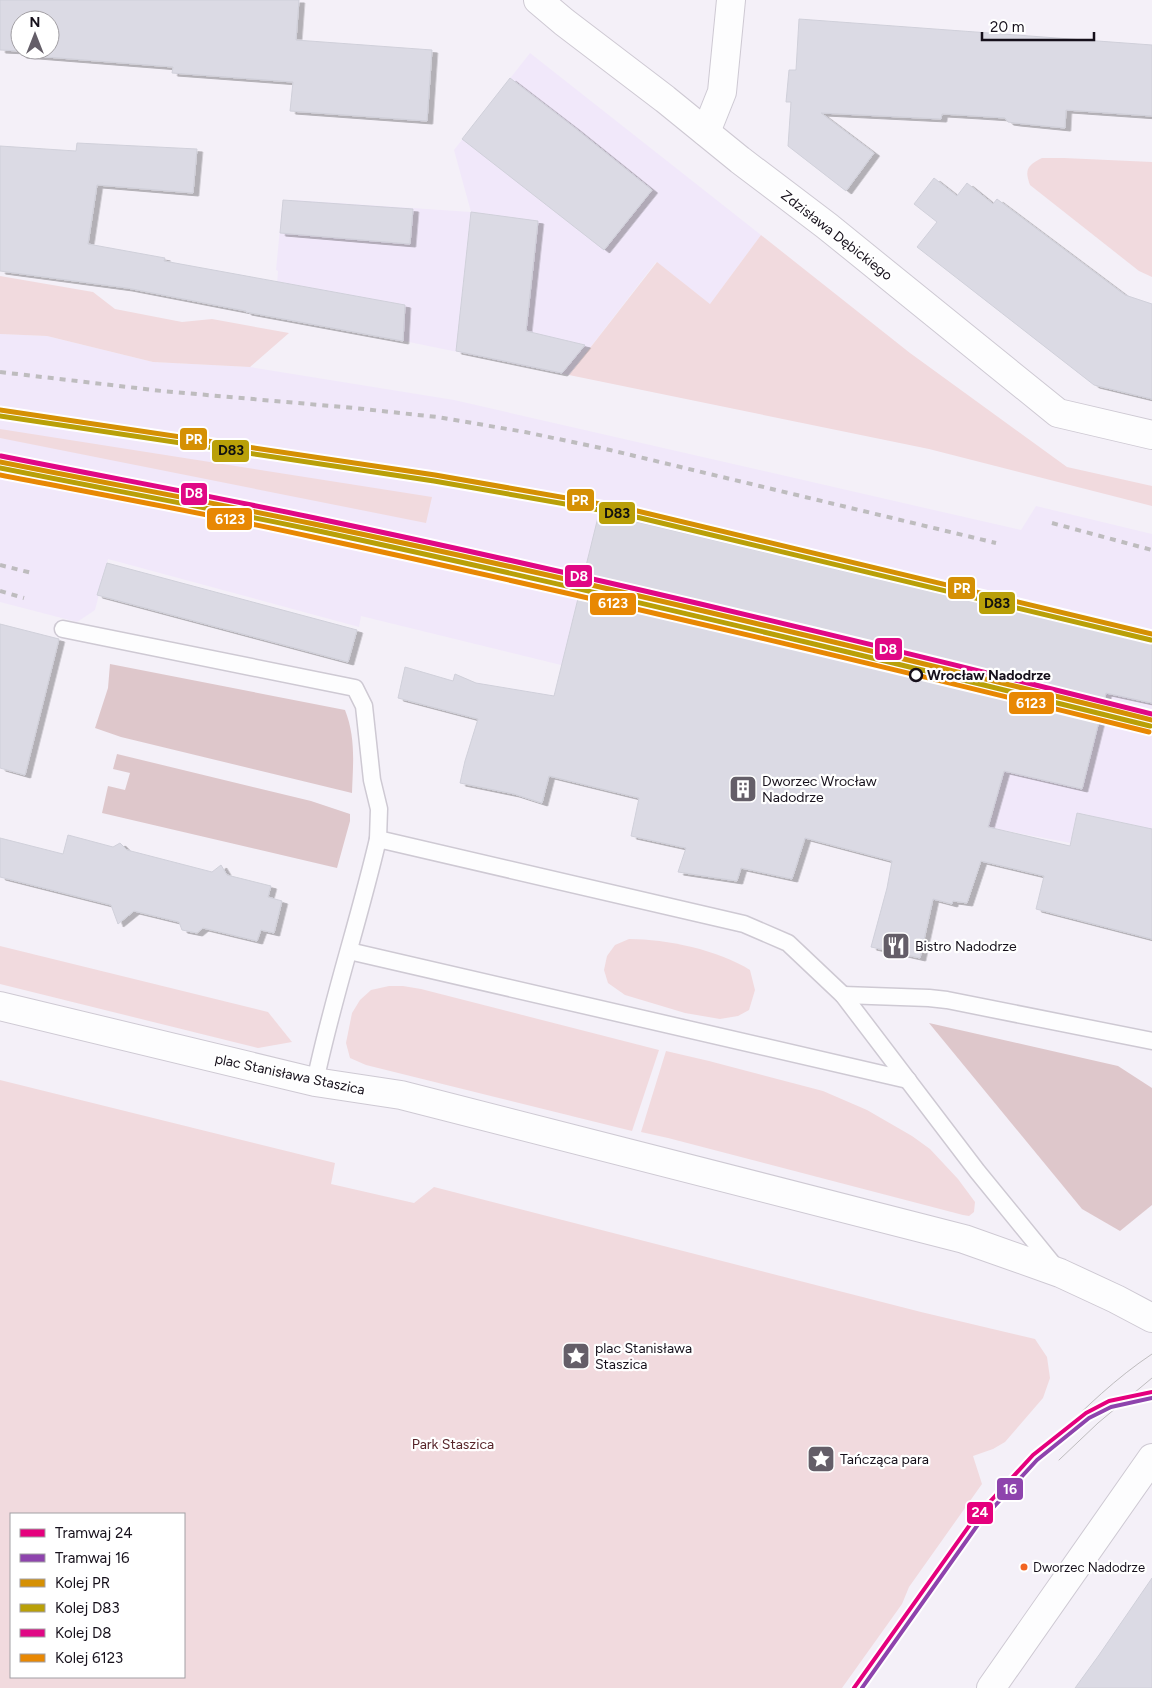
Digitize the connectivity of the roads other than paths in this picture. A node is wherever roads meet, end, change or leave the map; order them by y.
1 (538, 0) edge
2 (731, 0) edge
3 (706, 132) junction
4 (1152, 435) edge
5 (62, 629) dead end
6 (378, 839) junction
7 (349, 951) junction
8 (843, 995) junction
9 (0, 1006) edge
10 (1152, 1041) edge
11 (908, 1080) junction
12 (315, 1082) junction
13 (1060, 1273) junction
14 (1152, 1318) edge
15 (1152, 1458) edge
16 (991, 1688) edge

1 - 3 street, Zdzisława Dębickiego
2 - 3 street
3 - 4 street, Zdzisława Dębickiego
5 - 6 lane
6 - 7 lane
6 - 8 lane
7 - 11 lane
7 - 12 lane
8 - 10 lane
8 - 11 lane
9 - 12 street, plac Stanisława Staszica
11 - 13 lane
12 - 13 street, plac Stanisława Staszica
13 - 14 street, plac Stanisława Staszica
15 - 16 street

